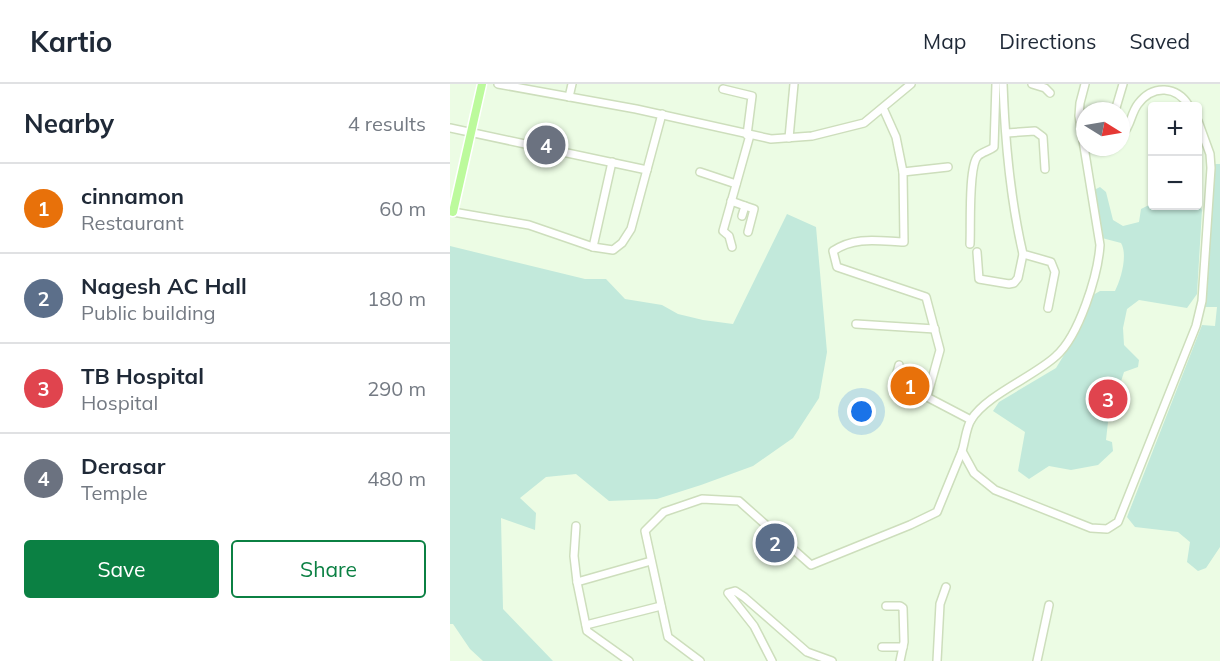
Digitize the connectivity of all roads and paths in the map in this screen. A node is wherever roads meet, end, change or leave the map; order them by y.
1 (482, 84) edge
2 (498, 84) edge
3 (572, 84) edge
4 (794, 84) edge
5 (911, 84) edge
6 (996, 84) edge
7 (1003, 84) edge
8 (1032, 84) edge
9 (1085, 84) edge
10 (1123, 84) edge
11 (723, 89) dead end
12 (1050, 93) dead end
13 (569, 97) junction
14 (1118, 102) edge
15 (1186, 102) edge
16 (883, 108) junction
17 (662, 114) junction
18 (1130, 120) edge
19 (450, 128) edge
20 (471, 133) junction
21 (1007, 133) junction
22 (1202, 134) edge
23 (748, 135) junction
24 (789, 138) junction
25 (612, 162) junction
26 (948, 166) dead end
27 (1046, 169) dead end
28 (647, 170) junction
29 (700, 172) dead end
30 (903, 172) junction
31 (736, 184) junction
32 (731, 201) junction
33 (746, 206) junction
34 (452, 212) edge
35 (742, 216) dead end
36 (748, 232) dead end
37 (970, 244) dead end
38 (593, 247) junction
39 (732, 247) dead end
40 (976, 252) dead end
41 (1023, 254) junction
42 (1048, 308) dead end
43 (856, 324) dead end
44 (935, 329) junction
45 (899, 365) dead end
46 (927, 397) junction
47 (971, 420) junction
48 (962, 451) junction
49 (576, 526) dead end
50 (651, 561) junction
51 (577, 582) junction
52 (945, 587) dead end
53 (1048, 605) dead end
54 (661, 606) junction
55 (886, 606) dead end
56 (586, 625) junction
57 (882, 647) dead end
58 (903, 647) junction
59 (629, 661) edge
60 (700, 661) edge
61 (772, 661) edge
62 (831, 661) edge
63 (900, 661) edge
64 (936, 661) edge
65 (1037, 661) edge

1 - 20 main road
2 - 13 street
3 - 13 street
4 - 24 street
5 - 16 street
6 - 37 street
7 - 21 street
8 - 12 street
9 - 47 street
10 - 14 street
11 - 23 street
13 - 17 street
15 - 18 street
16 - 24 street
16 - 30 street
17 - 23 street
17 - 28 street
19 - 20 street
20 - 25 street
20 - 34 main road
21 - 27 street
21 - 41 street
22 - 48 street
23 - 24 street
23 - 31 street
25 - 28 street
25 - 38 street
26 - 30 street
28 - 38 street
29 - 31 street
30 - 44 street
31 - 32 street
32 - 33 street
32 - 39 street
33 - 35 street
33 - 36 street
34 - 38 street
40 - 41 street
41 - 42 street
43 - 44 street
44 - 46 street
45 - 46 street
46 - 47 street
47 - 48 street
48 - 50 street
49 - 51 street
50 - 51 street
50 - 54 street
51 - 56 street
52 - 64 street
53 - 65 street
54 - 56 street
54 - 60 street
55 - 58 street
56 - 59 street
57 - 58 street
58 - 63 street
61 - 62 street

